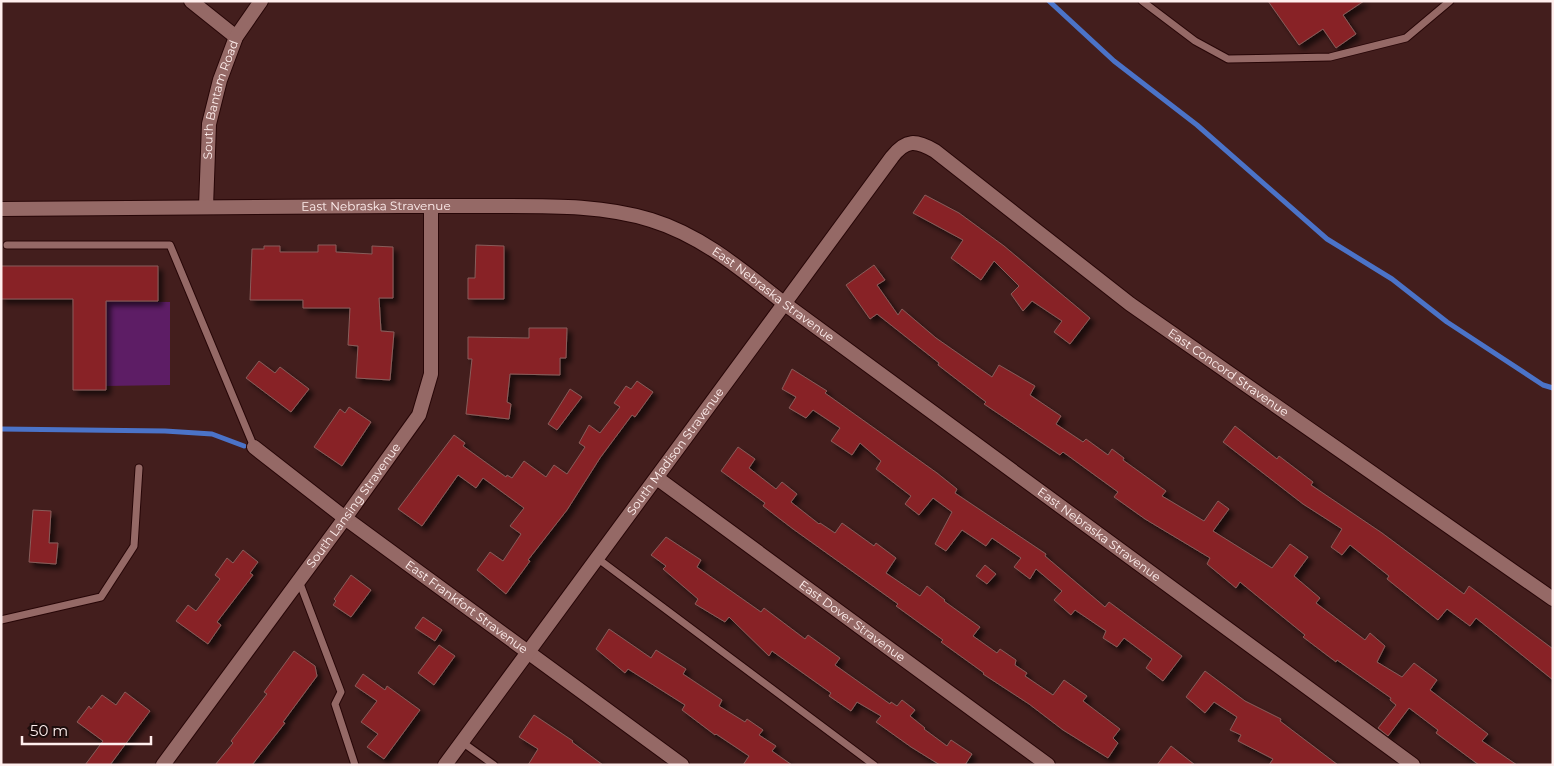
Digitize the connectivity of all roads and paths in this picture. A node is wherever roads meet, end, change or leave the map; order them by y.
1 (192, 1) edge
2 (261, 1) edge
3 (1142, 1) edge
4 (1450, 1) edge
5 (236, 37) junction
6 (910, 143) joint
7 (431, 206) junction
8 (206, 207) junction
9 (1, 209) edge
10 (7, 245) dead end
11 (785, 304) junction
12 (254, 447) joint
13 (139, 468) dead end
14 (657, 478) junction
15 (346, 518) junction
16 (598, 558) junction
17 (299, 580) junction
18 (1553, 599) edge
19 (1, 620) edge
20 (528, 652) junction
21 (462, 742) junction
22 (162, 765) edge
23 (355, 765) edge
24 (445, 765) edge
25 (494, 765) edge
26 (682, 765) edge
27 (874, 765) edge
28 (1048, 765) edge
29 (1413, 765) edge

1 - 5 street
2 - 5 street, South Bantam Road
3 - 4 lane
5 - 8 street, South Bantam Road
6 - 11 street, South Madison Stravenue
6 - 18 street, East Concord Stravenue
7 - 8 street, East Nebraska Stravenue
7 - 11 street, East Nebraska Stravenue
7 - 15 street, South Lansing Stravenue
8 - 9 street, East Nebraska Stravenue
10 - 12 lane
11 - 14 street, South Madison Stravenue
11 - 29 street, East Nebraska Stravenue
12 - 15 street, East Frankfort Stravenue
13 - 19 lane
14 - 16 street, South Madison Stravenue
14 - 28 street, East Dover Stravenue
15 - 17 street, South Lansing Stravenue
15 - 20 street, East Frankfort Stravenue
16 - 20 street, South Madison Stravenue
16 - 27 lane
17 - 22 street, South Lansing Stravenue
17 - 23 lane
20 - 21 street, South Madison Stravenue
20 - 26 street, East Frankfort Stravenue
21 - 24 street, South Madison Stravenue
21 - 25 lane

